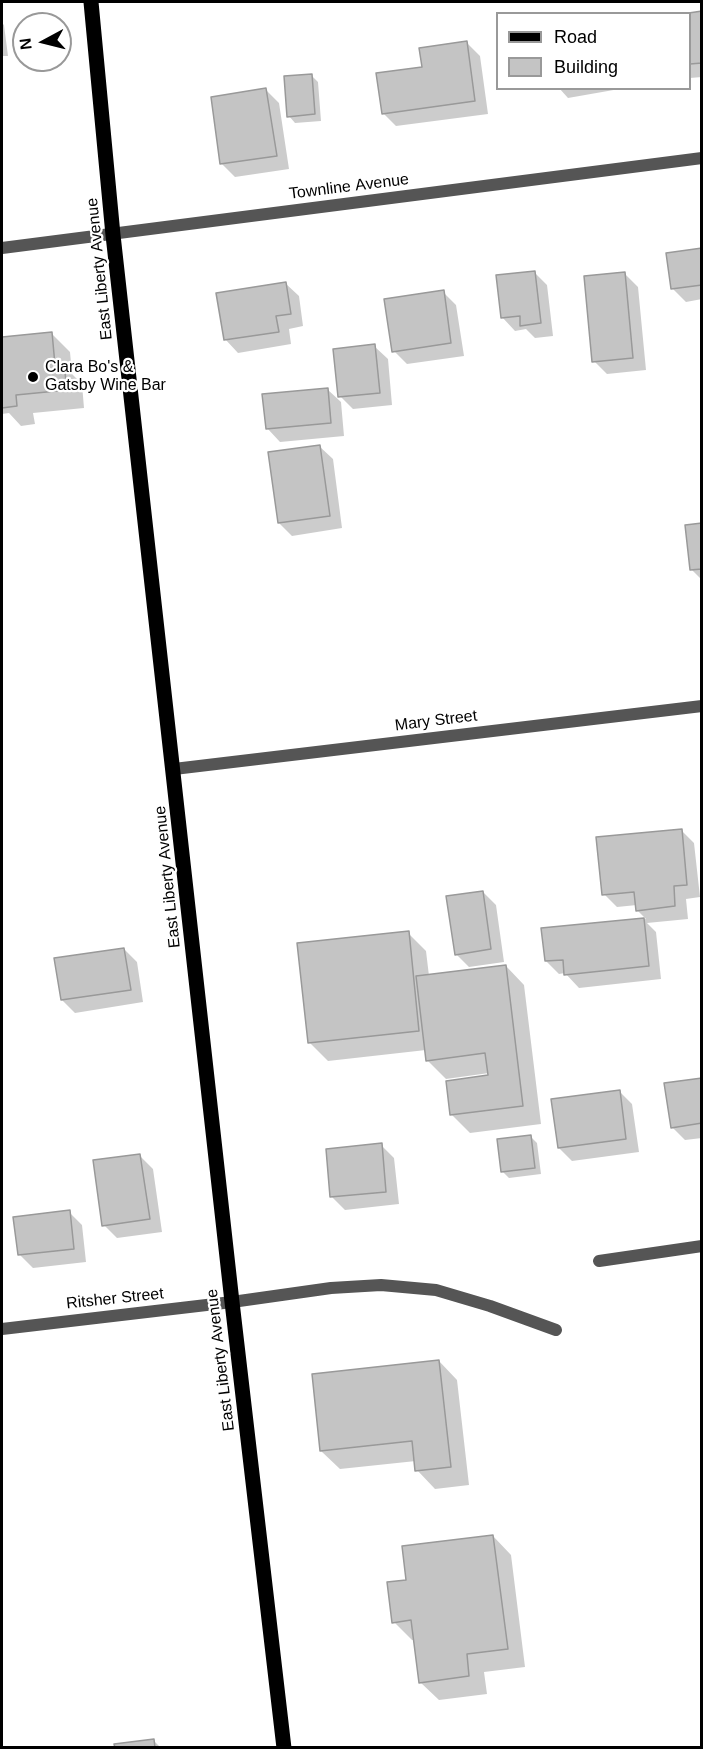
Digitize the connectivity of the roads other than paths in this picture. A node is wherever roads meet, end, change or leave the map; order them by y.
1 (91, 2) edge
2 (702, 158) edge
3 (113, 235) junction
4 (2, 248) edge
5 (702, 706) edge
6 (174, 769) junction
7 (702, 1246) edge
8 (599, 1261) dead end
9 (232, 1302) junction
10 (2, 1329) edge
11 (556, 1330) dead end
12 (284, 1748) edge

1 - 3 main road, East Liberty Avenue
2 - 3 street, Townline Avenue
3 - 4 street, Townline Avenue
3 - 6 main road, East Liberty Avenue
5 - 6 street, Mary Street
6 - 9 main road, East Liberty Avenue
7 - 8 street
9 - 10 street, Ritsher Street
9 - 11 street, Ritsher Street
9 - 12 main road, East Liberty Avenue

